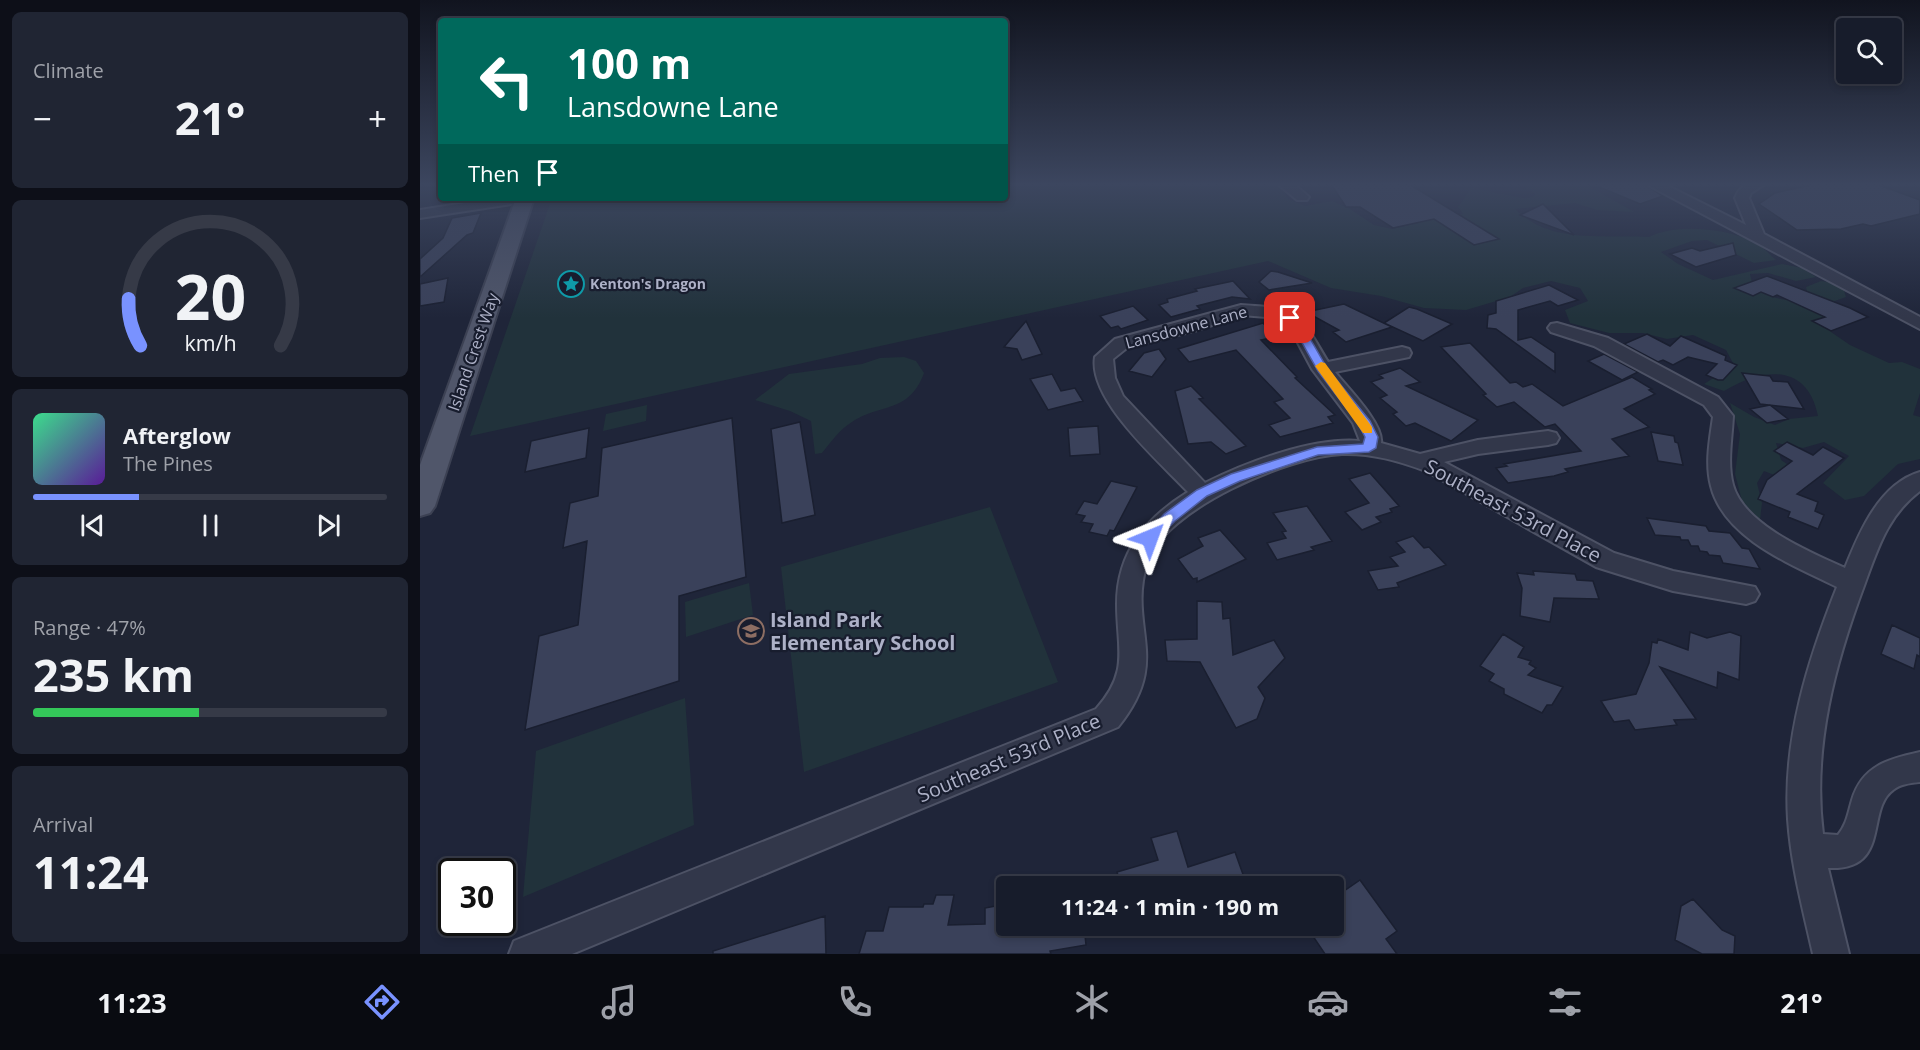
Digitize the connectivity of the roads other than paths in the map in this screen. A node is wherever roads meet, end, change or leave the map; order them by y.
1 (515, 229) edge
2 (1744, 229) edge
3 (1754, 229) edge
4 (1757, 235) junction
5 (1920, 324) edge
6 (1557, 328) dead end
7 (1402, 353) dead end
8 (1322, 369) junction
9 (1548, 438) dead end
10 (1369, 448) junction
11 (1420, 461) junction
12 (1920, 480) edge
13 (1202, 493) junction
14 (420, 506) edge
15 (1852, 583) junction
16 (1746, 594) dead end
17 (1920, 767) edge
18 (1808, 850) junction
19 (527, 954) edge
20 (1831, 954) edge

1 - 14 main road, Island Crest Way
2 - 4 street
3 - 4 street
4 - 5 street
6 - 15 street
7 - 8 street
8 - 10 street, Lansdowne Lane
8 - 13 street, Lansdowne Lane
9 - 11 street
10 - 11 street, Southeast 53rd Place
10 - 13 street, Southeast 53rd Place
11 - 16 street, Southeast 53rd Place
12 - 15 street
13 - 19 street, Southeast 53rd Place
15 - 18 street
17 - 18 street
18 - 20 street

